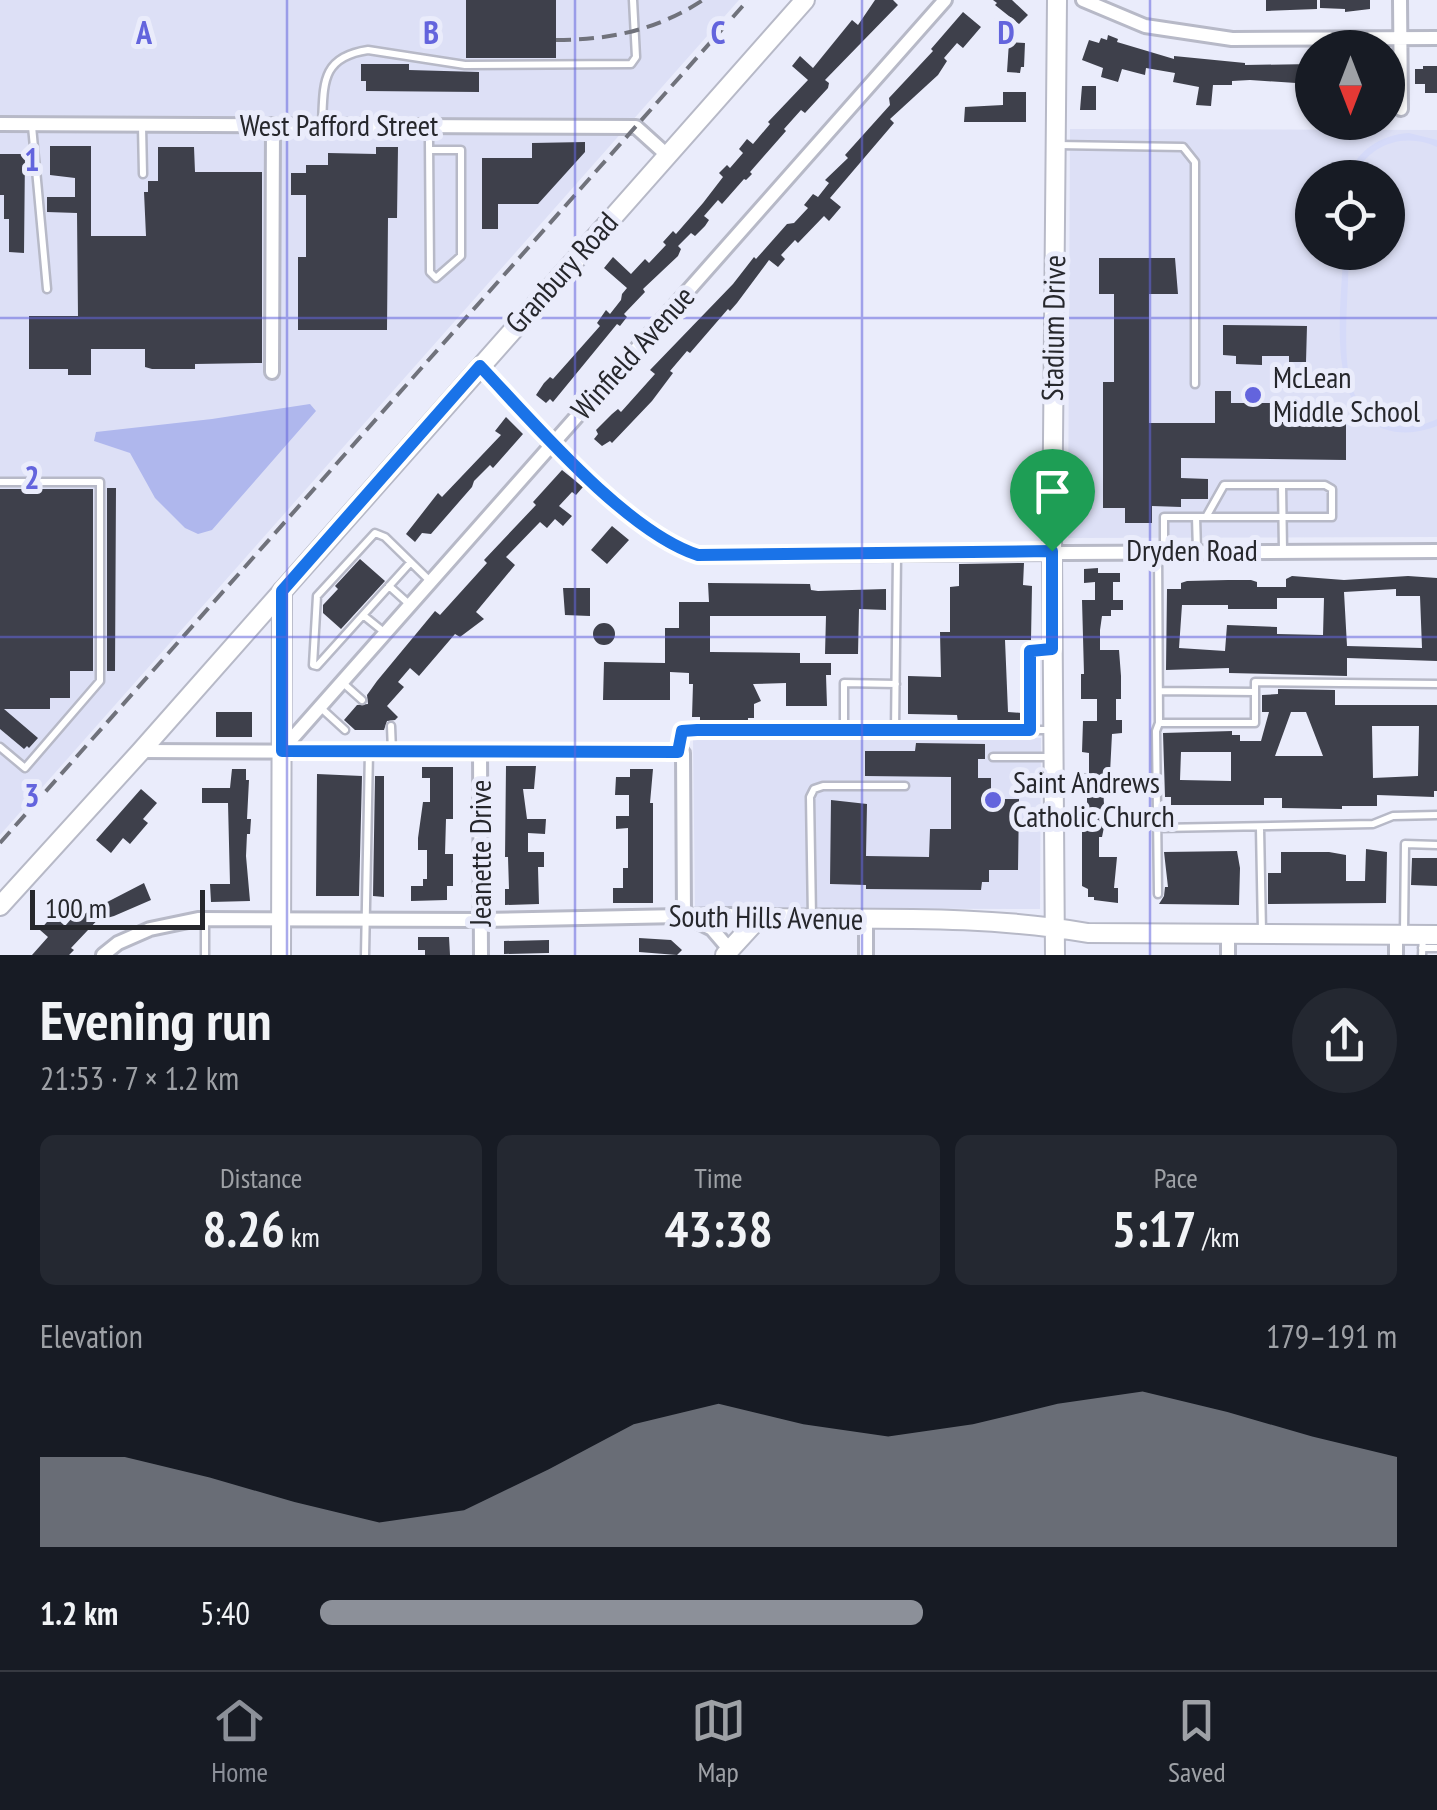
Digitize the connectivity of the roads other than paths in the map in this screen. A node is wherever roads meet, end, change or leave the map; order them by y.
1 (633, 0) edge
2 (805, 0) edge
3 (945, 0) edge
4 (1057, 0) edge
5 (1083, 0) edge
6 (1400, 0) edge
7 (1401, 30) edge
8 (1405, 38) edge
9 (1437, 38) edge
10 (1295, 39) edge
11 (0, 124) edge
12 (32, 124) junction
13 (142, 125) junction
14 (272, 126) junction
15 (322, 126) junction
16 (429, 126) junction
17 (1056, 145) junction
18 (429, 150) junction
19 (666, 155) junction
20 (143, 174) dead end
21 (46, 289) dead end
22 (480, 366) junction
23 (272, 372) dead end
24 (1195, 384) dead end
25 (553, 443) junction
26 (0, 482) edge
27 (1282, 486) junction
28 (1201, 517) junction
29 (1282, 518) junction
30 (1052, 551) junction
31 (1162, 551) junction
32 (1197, 551) junction
33 (1283, 551) junction
34 (1437, 551) edge
35 (898, 554) junction
36 (410, 563) junction
37 (431, 581) junction
38 (389, 586) junction
39 (282, 591) junction
40 (410, 605) junction
41 (363, 615) junction
42 (385, 633) junction
43 (1052, 649) junction
44 (342, 682) junction
45 (896, 684) junction
46 (1437, 684) edge
47 (1159, 691) junction
48 (1255, 692) junction
49 (362, 700) dead end
50 (320, 708) junction
51 (1159, 723) junction
52 (390, 726) dead end
53 (345, 730) dead end
54 (844, 730) junction
55 (896, 730) junction
56 (1030, 730) junction
57 (1054, 730) junction
58 (0, 746) edge
59 (369, 750) junction
60 (392, 750) junction
61 (480, 750) junction
62 (142, 751) junction
63 (282, 751) junction
64 (681, 752) junction
65 (993, 757) dead end
66 (1054, 758) junction
67 (905, 786) dead end
68 (1437, 816) edge
69 (1158, 828) junction
70 (1260, 828) junction
71 (1437, 845) edge
72 (1158, 894) dead end
73 (2, 899) edge
74 (684, 915) junction
75 (759, 918) junction
76 (205, 919) junction
77 (812, 919) junction
78 (281, 920) junction
79 (364, 920) junction
80 (481, 920) junction
81 (866, 920) junction
82 (1055, 927) junction
83 (1228, 933) junction
84 (1262, 933) junction
85 (1400, 935) junction
86 (1428, 944) edge
87 (728, 952) edge
88 (103, 955) edge
89 (205, 955) edge
90 (281, 955) edge
91 (365, 955) edge
92 (481, 955) edge
93 (866, 955) edge
94 (1055, 955) edge
95 (1228, 955) edge
96 (1396, 955) edge

1 - 15 lane
2 - 19 street, Granbury Road
3 - 25 street, Winfield Avenue
4 - 17 street, Stadium Drive
5 - 10 street
6 - 7 street
8 - 9 street
11 - 12 street, West Pafford Street
12 - 13 street, West Pafford Street
12 - 21 lane
13 - 14 street, West Pafford Street
13 - 20 lane
14 - 15 street, West Pafford Street
14 - 23 street
15 - 16 street, West Pafford Street
16 - 18 lane
16 - 19 street, West Pafford Street
17 - 24 lane
17 - 30 street, Stadium Drive
18 - 18 lane
19 - 22 street, Granbury Road
22 - 25 street, Dryden Road
22 - 39 street, Granbury Road
25 - 35 street, Dryden Road
25 - 37 street, Winfield Avenue
26 - 58 lane
27 - 28 lane
27 - 29 lane
27 - 29 lane
28 - 29 lane
28 - 31 lane
28 - 32 lane
29 - 33 lane
30 - 31 street, Dryden Road
30 - 35 street, Dryden Road
30 - 43 street, Stadium Drive
31 - 32 street, Dryden Road
31 - 47 lane
32 - 33 street, Dryden Road
33 - 34 street, Dryden Road
35 - 45 lane
36 - 37 lane
36 - 38 lane
36 - 41 lane
37 - 40 street, Winfield Avenue
38 - 40 lane
38 - 41 lane
39 - 62 street, Granbury Road
39 - 63 street
40 - 42 street, Winfield Avenue
41 - 42 lane
42 - 44 street, Winfield Avenue
43 - 56 lane
43 - 57 street, Stadium Drive
44 - 49 lane
44 - 50 street, Winfield Avenue
45 - 54 lane
45 - 55 lane
46 - 48 lane
47 - 48 lane
47 - 51 lane
48 - 51 lane
50 - 53 lane
50 - 63 street, Winfield Avenue
51 - 69 lane
52 - 60 lane
54 - 55 lane
54 - 64 lane
55 - 56 lane
56 - 57 lane
57 - 66 street, Stadium Drive
59 - 60 street
59 - 63 street
59 - 79 lane
60 - 61 street
61 - 64 street
61 - 80 street, Jeanette Drive
62 - 63 street
62 - 73 street, Granbury Road
63 - 78 street
64 - 74 street
65 - 66 lane
66 - 82 street, Stadium Drive
67 - 77 lane
68 - 70 lane
69 - 70 lane
69 - 72 lane
70 - 84 lane
71 - 85 lane
74 - 75 street, South Hills Avenue
74 - 80 street, South Hills Avenue
74 - 87 street
75 - 77 street, South Hills Avenue
75 - 87 street
76 - 78 street, South Hills Avenue
76 - 88 street, South Hills Avenue
76 - 89 lane
77 - 81 street, South Hills Avenue
78 - 79 street, South Hills Avenue
78 - 90 street
79 - 80 street, South Hills Avenue
79 - 91 lane
80 - 92 street, Jeanette Drive
81 - 82 street, South Hills Avenue
81 - 93 street
82 - 83 street, South Hills Avenue
82 - 94 street, Stadium Drive
83 - 84 street, South Hills Avenue
83 - 95 street
84 - 85 street, South Hills Avenue
85 - 86 street, South Hills Avenue
85 - 96 street

